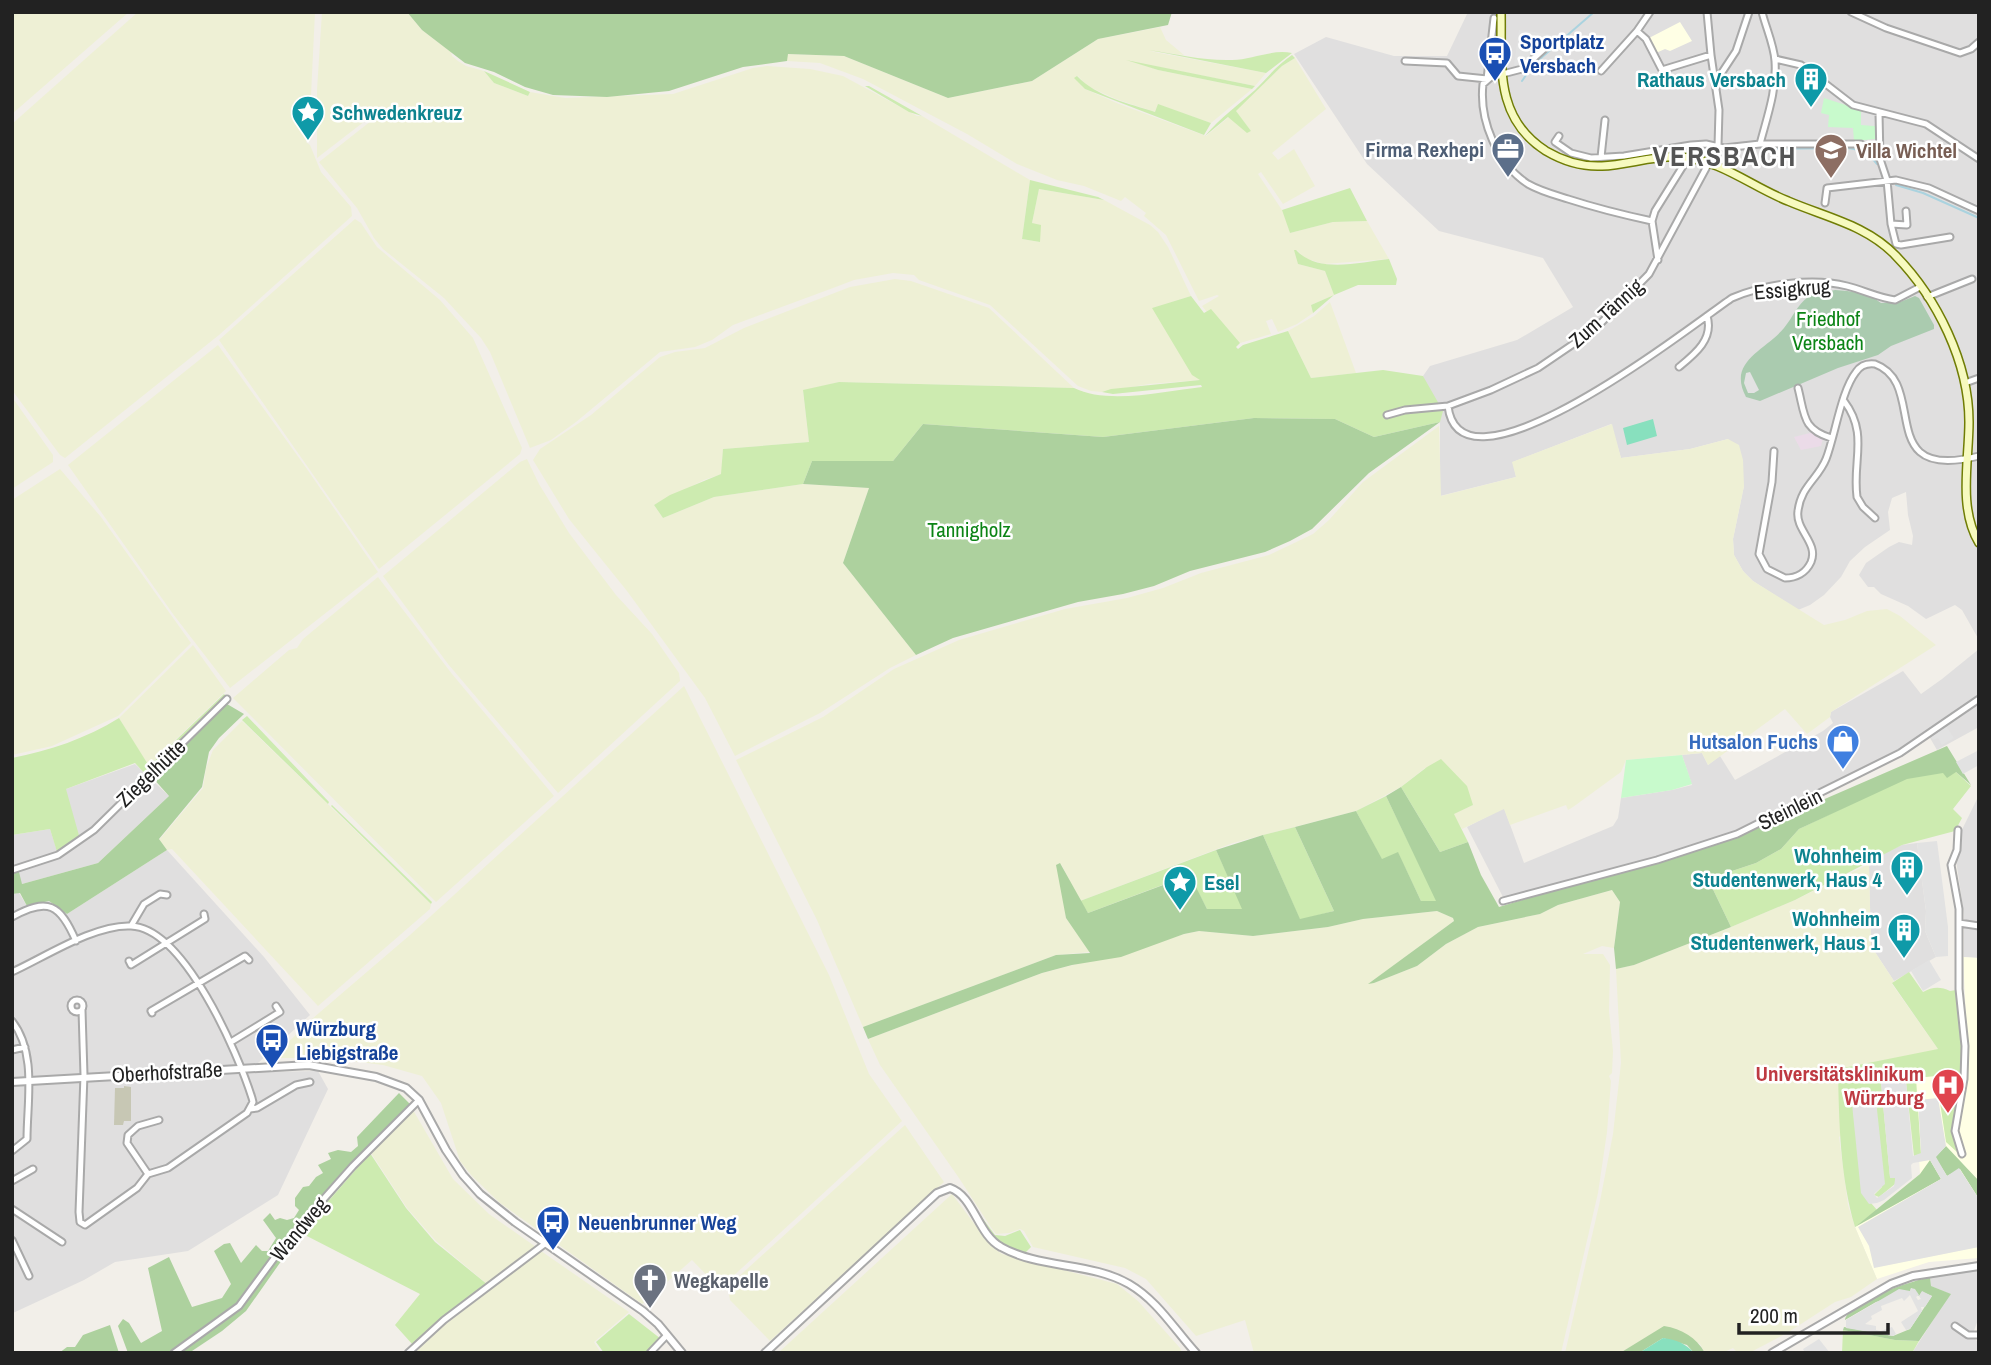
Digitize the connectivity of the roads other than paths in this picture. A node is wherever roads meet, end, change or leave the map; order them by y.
1 (1650, 12) edge
2 (1707, 12) edge
3 (1749, 12) edge
4 (1762, 12) edge
5 (1850, 12) edge
6 (1499, 17) edge
7 (1637, 31) junction
8 (1552, 42) dead end
9 (1979, 42) edge
10 (1710, 55) junction
11 (1775, 59) junction
12 (1405, 61) dead end
13 (1601, 71) dead end
14 (1502, 76) junction
15 (1486, 79) junction
16 (1715, 82) junction
17 (1879, 113) junction
18 (1605, 120) dead end
19 (1559, 136) dead end
20 (1879, 143) junction
21 (1760, 144) junction
22 (1861, 144) junction
23 (1718, 146) junction
24 (1601, 157) junction
25 (1688, 158) junction
26 (1880, 159) junction
27 (1979, 159) edge
28 (1709, 163) junction
29 (1887, 180) junction
30 (1825, 203) dead end
31 (1906, 211) dead end
32 (1979, 211) edge
33 (1652, 221) junction
34 (1891, 224) junction
35 (1950, 237) dead end
36 (1658, 260) junction
37 (1972, 279) dead end
38 (1920, 287) junction
39 (1927, 297) junction
40 (1707, 316) junction
41 (1679, 367) dead end
42 (1979, 379) edge
43 (1965, 383) junction
44 (1798, 388) dead end
45 (1844, 401) junction
46 (1448, 405) junction
47 (1387, 415) dead end
48 (1831, 438) junction
49 (1774, 451) dead end
50 (1979, 456) edge
51 (1968, 459) junction
52 (1875, 517) dead end
53 (1979, 542) edge
54 (227, 699) dead end
55 (1979, 699) edge
56 (1958, 830) dead end
57 (12, 870) edge
58 (167, 895) dead end
59 (1503, 901) dead end
60 (204, 914) dead end
61 (12, 917) edge
62 (1959, 923) junction
63 (131, 926) junction
64 (1979, 926) edge
65 (76, 941) junction
66 (169, 943) junction
67 (249, 960) dead end
68 (129, 961) dead end
69 (12, 972) edge
70 (197, 983) junction
71 (276, 1006) dead end
72 (82, 1010) dead end
73 (152, 1013) dead end
74 (12, 1021) edge
75 (231, 1042) junction
76 (25, 1047) junction
77 (12, 1050) edge
78 (240, 1068) junction
79 (84, 1077) junction
80 (29, 1079) junction
81 (12, 1082) edge
82 (310, 1082) dead end
83 (419, 1100) junction
84 (250, 1109) junction
85 (159, 1120) dead end
86 (12, 1151) edge
87 (1962, 1154) dead end
88 (33, 1169) dead end
89 (148, 1174) junction
90 (12, 1181) edge
91 (12, 1209) edge
92 (12, 1241) edge
93 (62, 1242) dead end
94 (546, 1243) junction
95 (1979, 1266) edge
96 (29, 1276) dead end
97 (1955, 1326) dead end
98 (1978, 1327) edge
99 (667, 1335) junction
100 (1978, 1336) edge
101 (174, 1353) edge
102 (408, 1353) edge
103 (650, 1353) edge
104 (682, 1353) edge
105 (765, 1353) edge
106 (1196, 1353) edge
107 (1772, 1353) edge

1 - 7 street
2 - 10 street
3 - 16 street
4 - 11 street
5 - 9 street
6 - 14 main road
6 - 15 street
7 - 10 street
7 - 13 street
8 - 14 street
10 - 16 street
11 - 17 street
11 - 21 street
12 - 15 street
14 - 15 street
14 - 25 main road
15 - 33 street
16 - 23 street
17 - 20 street
17 - 27 street
18 - 24 street
19 - 24 street
20 - 22 street
20 - 26 street
21 - 22 street
21 - 23 street
22 - 26 street
23 - 24 street
23 - 28 street, Zum Tännig
25 - 28 main road
25 - 33 street
26 - 29 street
28 - 36 street, Zum Tännig
28 - 38 main road
29 - 30 street
29 - 32 street
29 - 34 street
31 - 34 street
33 - 36 street
34 - 35 street
36 - 46 street, Zum Tännig
37 - 39 street
38 - 39 main road
38 - 40 street, Essigkrug
39 - 43 main road
40 - 41 street
40 - 46 street, Essigkrug
42 - 43 street
43 - 51 main road
44 - 48 street
45 - 48 street
45 - 51 street
45 - 52 street
46 - 47 street, Zum Tännig
48 - 49 street
50 - 51 street
51 - 53 main road
54 - 57 street, Ziegelhütte
55 - 59 street, Steinlein
56 - 62 street
58 - 63 street
60 - 66 street
61 - 65 street
62 - 64 street
62 - 87 street
63 - 65 street
63 - 66 street
65 - 69 street
66 - 68 street
66 - 70 street
67 - 70 street
70 - 73 street
70 - 75 street
71 - 75 street
72 - 79 street
74 - 76 street
75 - 78 street
76 - 77 street
76 - 80 street
78 - 79 street, Oberhofstraße
78 - 83 street, Oberhofstraße
78 - 84 street
79 - 80 street, Oberhofstraße
79 - 89 street
80 - 81 street, Oberhofstraße
80 - 86 street
82 - 84 street
83 - 94 street
83 - 101 street, Wandweg
84 - 89 street
85 - 89 street
88 - 90 street
91 - 93 street
92 - 96 street
94 - 99 street
94 - 102 street
95 - 107 street
97 - 100 street
98 - 100 street
99 - 103 street
99 - 104 street
105 - 106 street

